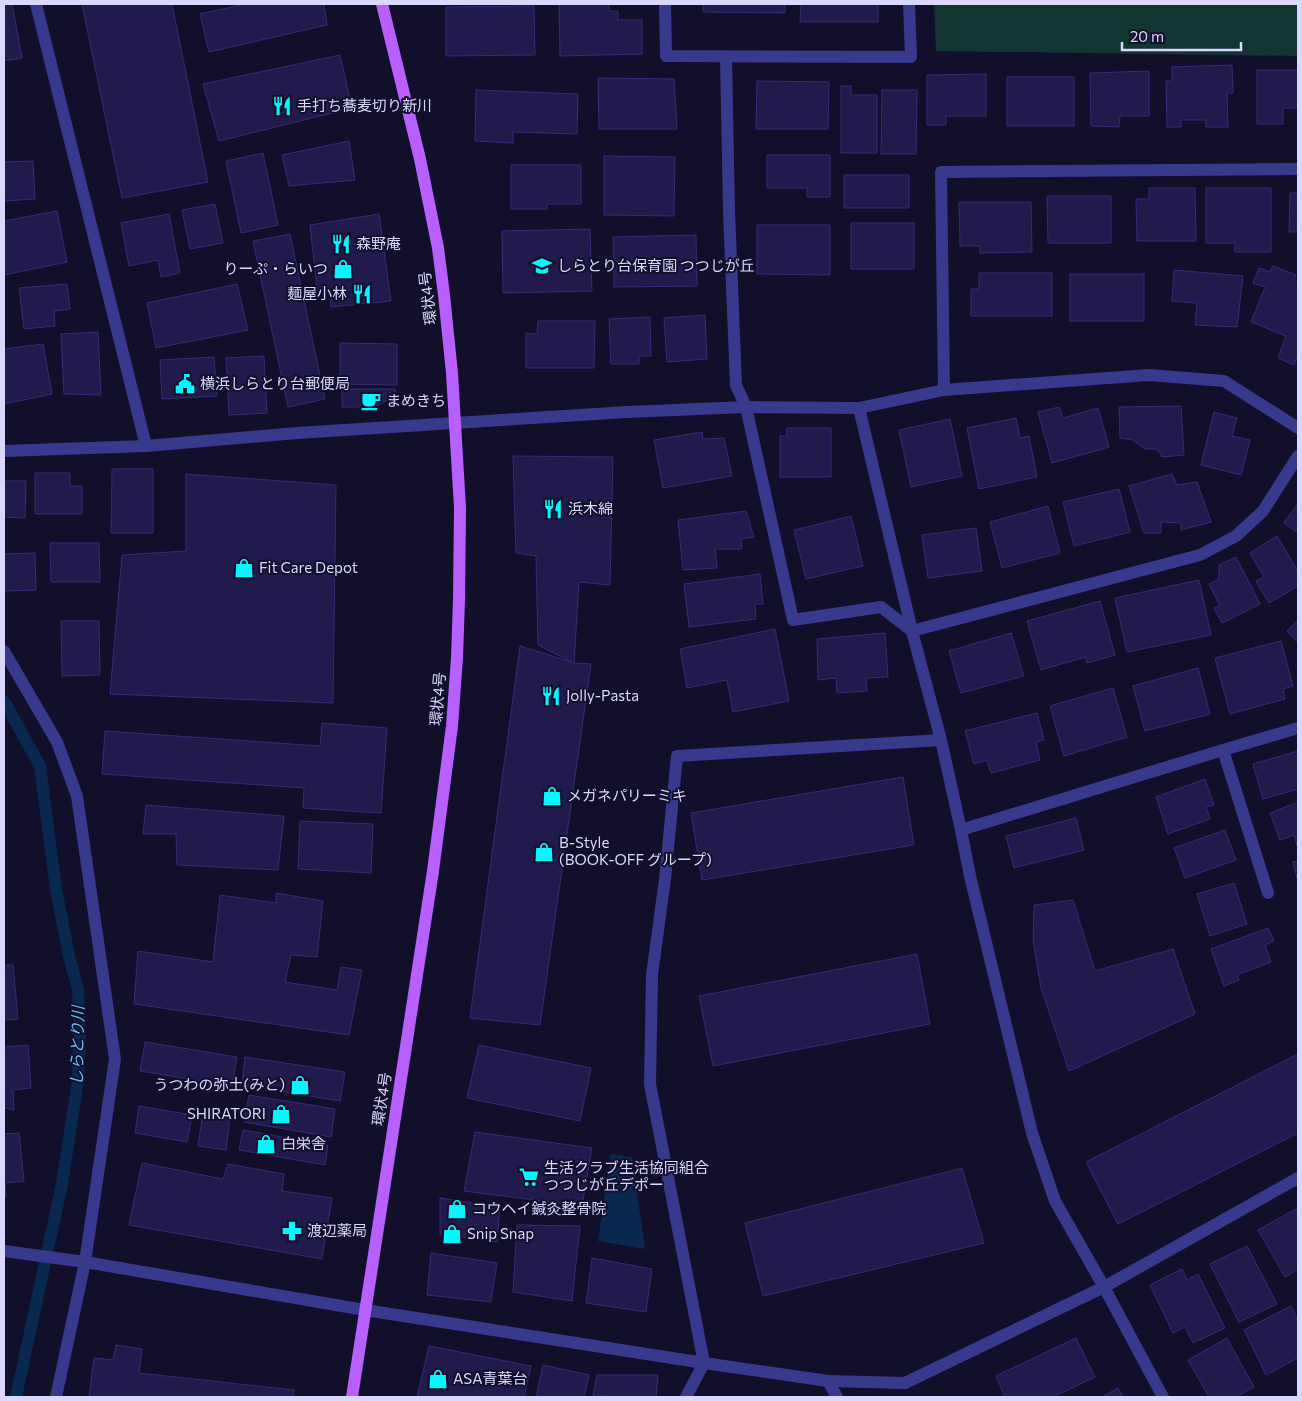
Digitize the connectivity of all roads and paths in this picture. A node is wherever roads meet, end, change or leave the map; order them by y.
1 (36, 4) edge
2 (382, 4) edge
3 (665, 4) edge
4 (909, 4) edge
5 (726, 57) junction
6 (1298, 169) edge
7 (944, 390) junction
8 (746, 406) junction
9 (859, 408) junction
10 (455, 422) junction
11 (1298, 428) edge
12 (146, 446) junction
13 (4, 451) edge
14 (1298, 456) edge
15 (912, 631) junction
16 (4, 651) edge
17 (1298, 728) edge
18 (941, 740) junction
19 (1222, 750) junction
20 (962, 830) junction
21 (1268, 892) dead end
22 (1298, 1178) edge
23 (4, 1252) edge
24 (80, 1262) junction
25 (1104, 1287) junction
26 (365, 1310) junction
27 (704, 1363) junction
28 (828, 1380) junction
29 (56, 1397) edge
30 (352, 1397) edge
31 (686, 1397) edge
32 (837, 1397) edge
33 (1163, 1397) edge

1 - 12 street
2 - 10 main road, 環状4号
3 - 5 street
4 - 5 street
5 - 8 street
6 - 7 street
7 - 9 street
7 - 11 street
8 - 9 street
8 - 10 street
8 - 15 street
9 - 15 street
10 - 12 street
10 - 26 main road, 環状4号
12 - 13 street
14 - 15 street
15 - 18 street
16 - 24 street
17 - 19 street
18 - 20 street
18 - 27 street
19 - 20 street
19 - 21 street
20 - 25 street
22 - 25 street
23 - 24 street
24 - 26 street
24 - 29 street
25 - 28 street
25 - 33 street
26 - 27 street
26 - 30 main road, 環状4号
27 - 28 street
27 - 31 street
28 - 32 street

